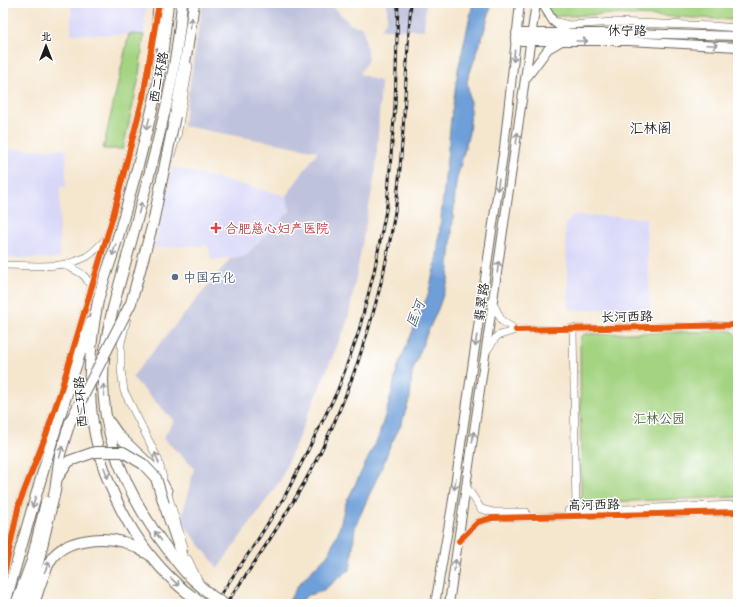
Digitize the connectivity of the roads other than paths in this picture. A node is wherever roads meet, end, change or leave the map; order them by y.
1 (168, 3) edge
2 (182, 3) edge
3 (194, 3) edge
4 (520, 3) edge
5 (536, 3) edge
6 (542, 3) edge
7 (158, 7) edge
8 (553, 21) junction
9 (738, 28) edge
10 (180, 34) junction
11 (569, 34) junction
12 (738, 36) edge
13 (516, 37) junction
14 (531, 38) junction
15 (562, 41) junction
16 (738, 47) edge
17 (187, 51) junction
18 (525, 81) junction
19 (156, 92) junction
20 (175, 116) junction
21 (106, 239) junction
22 (3, 265) edge
23 (64, 265) junction
24 (92, 289) junction
25 (493, 303) junction
26 (97, 305) junction
27 (738, 324) edge
28 (573, 328) junction
29 (516, 330) junction
30 (486, 353) junction
31 (69, 364) junction
32 (106, 416) junction
33 (58, 420) junction
34 (466, 486) junction
35 (167, 492) junction
36 (738, 505) edge
37 (576, 510) junction
38 (738, 512) edge
39 (458, 541) junction
40 (151, 556) junction
41 (36, 559) junction
42 (3, 580) edge
43 (202, 587) junction
44 (5, 604) edge
45 (16, 604) edge
46 (25, 604) edge
47 (34, 604) edge
48 (202, 604) edge
49 (224, 604) edge
50 (435, 604) edge
51 (449, 604) edge

1 - 19 highway, 西二环路
2 - 10 highway, 西二环路
17 -> 3 highway, 西二环路
4 - 13 main road, 翡翠路
5 - 14 main road, 翡翠路
6 - 8 main road
7 - 19 highway
7 - 21 street
8 - 9 street
8 - 11 main road
10 - 20 highway
32 -> 10 highway, 西二环路
11 - 12 main road, 休宁路
11 - 14 main road, 休宁路
13 - 14 main road, 休宁路
13 -> 50 main road, 翡翠路
14 - 15 main road, 休宁路
14 - 18 main road, 翡翠路
15 -> 16 main road, 休宁路
15 - 18 main road
17 - 20 highway, 西二环路
35 -> 17 street
25 -> 18 main road, 翡翠路
19 -> 26 highway, 西二环路
41 -> 20 highway, bridge
21 - 23 street
21 - 24 street
22 - 23 street
23 - 24 street
24 - 31 street
25 - 29 street
25 - 30 main road, 翡翠路
26 - 33 highway
26 -> 40 highway, 西二环路
27 - 28 street, 长河西路
28 - 29 street, 长河西路
28 - 37 street
29 - 30 street, 长河西路
34 -> 30 main road, 翡翠路
31 - 33 highway
31 - 42 street
32 - 35 highway
43 -> 32 highway, 西二环路
33 -> 44 highway
34 - 37 street, 高河西路
34 - 39 main road, 翡翠路
35 - 43 street
36 - 37 street, 高河西路
38 - 39 street, 高河西路
51 -> 39 main road, 翡翠路
47 -> 40 highway
40 -> 48 highway, 西二环路
41 - 43 highway, bridge
41 - 45 highway
41 - 46 highway
43 - 49 highway, 西二环路, bridge

